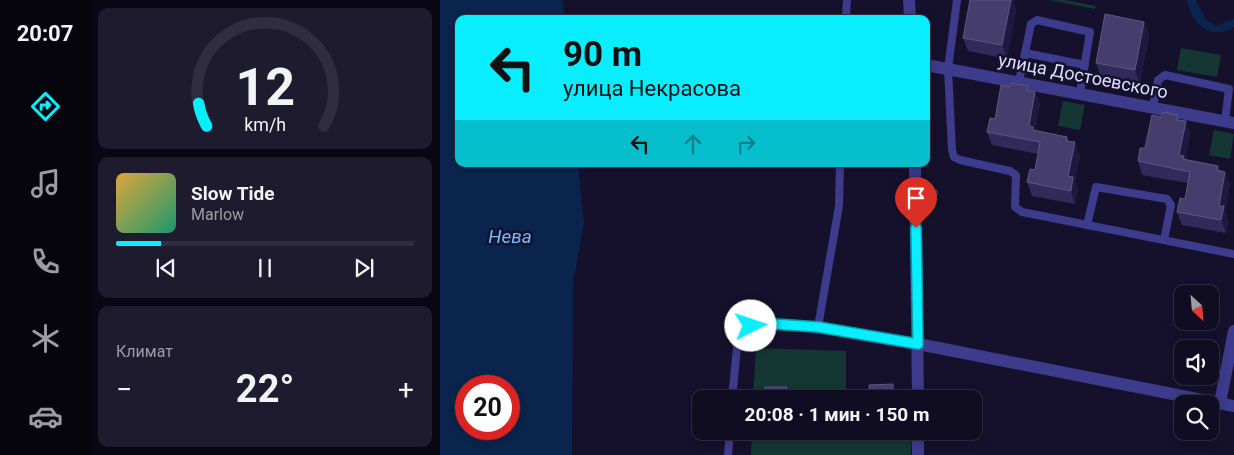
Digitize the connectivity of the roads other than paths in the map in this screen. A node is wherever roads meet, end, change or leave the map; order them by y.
1 (847, 0) edge
2 (909, 0) edge
3 (957, 0) edge
4 (846, 15) edge
5 (910, 15) edge
6 (1025, 53) junction
7 (1085, 65) junction
8 (930, 66) edge
9 (948, 68) junction
10 (1019, 82) junction
11 (1080, 93) junction
12 (1153, 107) junction
13 (1229, 122) edge
14 (840, 167) edge
15 (914, 167) edge
16 (934, 193) dead end
17 (915, 194) junction
18 (1087, 225) junction
19 (1164, 240) junction
20 (1234, 254) edge
21 (818, 327) junction
22 (1234, 331) edge
23 (918, 344) junction
24 (733, 390) edge
25 (918, 390) edge
26 (1220, 403) junction
27 (1234, 406) edge
28 (729, 440) edge
29 (918, 440) edge
30 (728, 455) edge
31 (918, 455) edge

1 - 4 lane
2 - 5 street
3 - 9 lane
6 - 7 lane
6 - 7 lane
6 - 10 lane
7 - 11 lane
8 - 9 street, улица Достоевского
9 - 10 street, улица Достоевского
9 - 18 lane
10 - 11 street, улица Достоевского
11 - 12 street, улица Достоевского
12 - 13 street, улица Достоевского
12 - 13 lane
14 - 21 lane
15 - 17 street
16 - 17 lane
17 - 23 street
18 - 19 lane
18 - 19 lane
19 - 20 lane
21 - 23 lane
21 - 24 lane
22 - 26 street
23 - 25 street
23 - 26 street
26 - 27 street
28 - 30 lane
29 - 31 street

